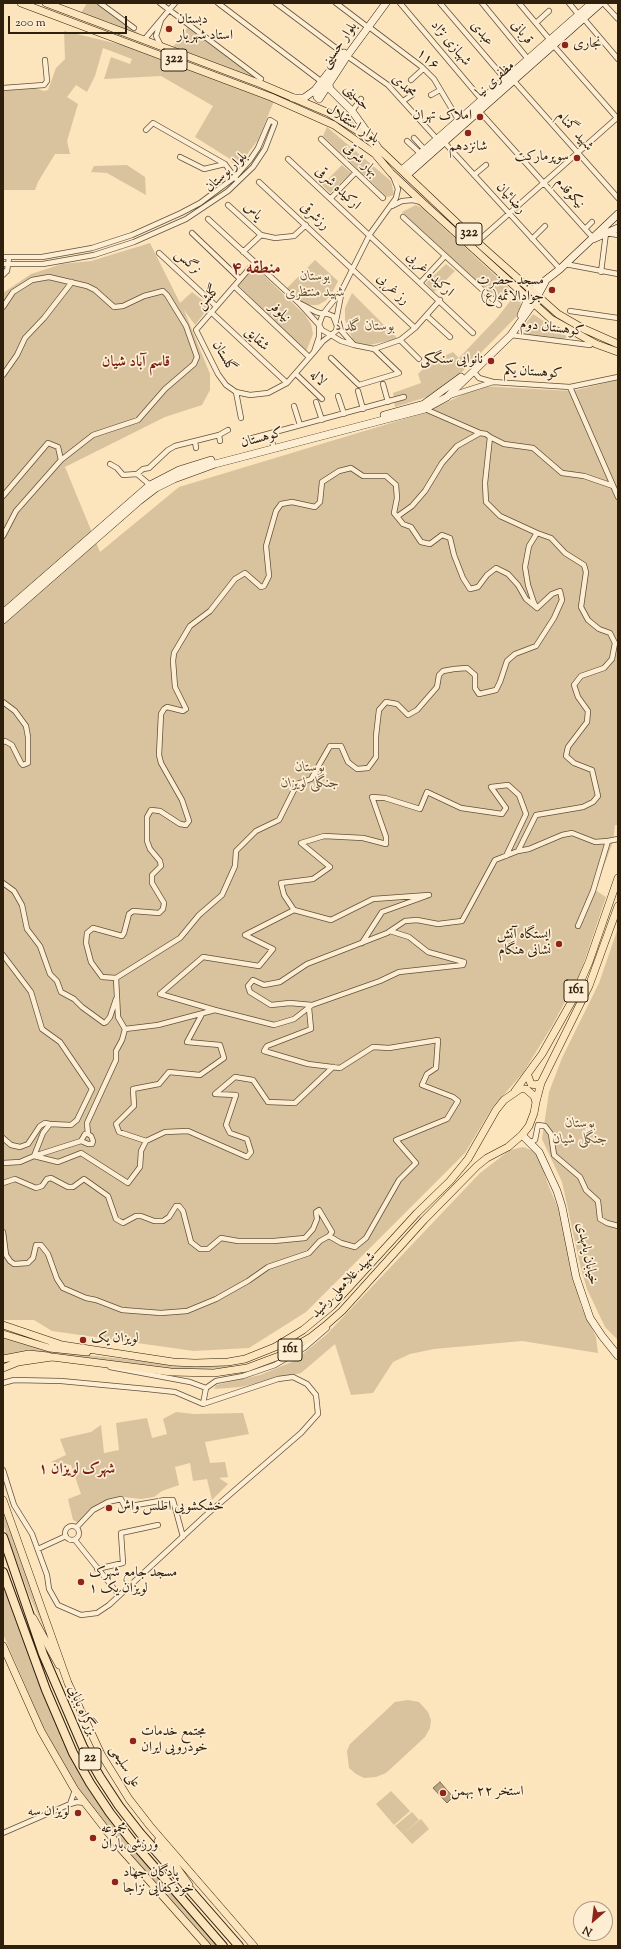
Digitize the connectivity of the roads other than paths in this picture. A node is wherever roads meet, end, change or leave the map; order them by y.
1 (21, 3) edge
2 (46, 3) edge
3 (100, 3) edge
4 (160, 3) edge
5 (175, 3) edge
6 (218, 3) edge
7 (276, 3) edge
8 (336, 3) edge
9 (381, 3) edge
10 (386, 3) edge
11 (400, 3) edge
12 (440, 3) edge
13 (482, 3) edge
14 (519, 3) edge
15 (569, 3) edge
16 (591, 3) edge
17 (604, 3) edge
18 (169, 10) junction
19 (549, 11) dead end
20 (581, 17) junction
21 (618, 19) edge
22 (161, 20) junction
23 (536, 23) junction
24 (367, 26) junction
25 (134, 28) dead end
26 (144, 40) junction
27 (551, 42) junction
28 (160, 46) junction
29 (345, 55) junction
30 (528, 59) junction
31 (618, 59) edge
32 (45, 60) dead end
33 (423, 69) junction
34 (261, 79) dead end
35 (505, 79) junction
36 (411, 80) dead end
37 (514, 81) junction
38 (322, 82) junction
39 (329, 85) junction
40 (3, 88) edge
41 (440, 90) junction
42 (412, 95) dead end
43 (431, 95) dead end
44 (293, 98) junction
45 (361, 99) dead end
46 (482, 100) junction
47 (403, 101) junction
48 (352, 111) junction
49 (480, 112) junction
50 (329, 114) junction
51 (618, 118) edge
52 (459, 120) junction
53 (325, 121) junction
54 (146, 130) dead end
55 (414, 138) dead end
56 (321, 139) dead end
57 (437, 139) junction
58 (408, 141) dead end
59 (444, 142) junction
60 (378, 148) junction
61 (423, 152) junction
62 (577, 152) junction
63 (253, 156) junction
64 (180, 157) dead end
65 (288, 159) dead end
66 (259, 160) junction
67 (225, 164) junction
68 (413, 165) junction
69 (486, 165) dead end
70 (356, 172) junction
71 (391, 173) junction
72 (404, 173) junction
73 (474, 175) junction
74 (235, 177) junction
75 (239, 182) junction
76 (259, 182) dead end
77 (543, 182) junction
78 (331, 198) junction
79 (383, 198) dead end
80 (618, 198) edge
81 (423, 203) junction
82 (228, 205) dead end
83 (392, 206) junction
84 (181, 213) junction
85 (509, 213) junction
86 (618, 214) edge
87 (403, 217) dead end
88 (186, 219) junction
89 (208, 219) dead end
90 (592, 222) dead end
91 (306, 225) junction
92 (545, 226) dead end
93 (618, 228) edge
94 (585, 229) junction
95 (192, 233) dead end
96 (606, 233) junction
97 (370, 234) junction
98 (618, 235) edge
99 (261, 236) junction
100 (532, 239) junction
101 (591, 239) junction
102 (477, 242) junction
103 (96, 246) junction
104 (91, 248) junction
105 (243, 252) junction
106 (160, 253) dead end
107 (94, 255) junction
108 (445, 256) junction
109 (3, 257) edge
110 (9, 258) junction
111 (255, 262) junction
112 (6, 265) edge
113 (563, 267) junction
114 (353, 269) junction
115 (5, 272) edge
116 (601, 272) junction
117 (618, 274) edge
118 (3, 275) edge
119 (240, 279) junction
120 (72, 282) junction
121 (420, 282) junction
122 (234, 286) junction
123 (342, 290) junction
124 (535, 293) junction
125 (440, 300) junction
126 (530, 301) junction
127 (299, 303) junction
128 (499, 305) dead end
129 (216, 306) junction
130 (3, 308) edge
131 (570, 310) dead end
132 (211, 312) junction
133 (323, 314) junction
134 (427, 316) junction
135 (618, 318) edge
136 (336, 324) junction
137 (319, 325) junction
138 (416, 328) junction
139 (196, 330) joint
140 (473, 333) dead end
141 (508, 334) junction
142 (331, 335) junction
143 (450, 337) dead end
144 (400, 340) junction
145 (618, 344) edge
146 (354, 345) junction
147 (590, 345) dead end
148 (374, 348) junction
149 (314, 352) junction
150 (618, 352) edge
151 (309, 357) junction
152 (331, 358) dead end
153 (419, 359) dead end
154 (474, 372) junction
155 (296, 374) junction
156 (3, 375) edge
157 (618, 377) edge
158 (493, 382) junction
159 (287, 383) junction
160 (383, 384) dead end
161 (570, 387) junction
162 (358, 391) dead end
163 (236, 392) junction
164 (338, 396) dead end
165 (447, 397) junction
166 (404, 398) dead end
167 (322, 399) dead end
168 (316, 402) dead end
169 (388, 402) junction
170 (294, 406) dead end
171 (363, 408) junction
172 (425, 409) junction
173 (344, 414) junction
174 (241, 418) dead end
175 (322, 420) junction
176 (300, 425) junction
177 (228, 430) dead end
178 (480, 433) junction
179 (270, 434) junction
180 (219, 435) junction
181 (490, 437) junction
182 (249, 439) dead end
183 (220, 441) dead end
184 (195, 442) junction
185 (273, 445) junction
186 (196, 448) dead end
187 (61, 460) junction
188 (110, 464) dead end
189 (137, 474) junction
190 (150, 485) junction
191 (613, 486) junction
192 (3, 496) edge
193 (618, 497) edge
194 (398, 516) junction
195 (538, 533) junction
196 (3, 536) edge
197 (76, 553) junction
198 (537, 608) junction
199 (3, 614) edge
200 (3, 620) edge
201 (3, 702) edge
202 (3, 742) edge
203 (618, 840) edge
204 (608, 841) junction
205 (518, 851) junction
206 (506, 856) junction
207 (618, 878) edge
208 (3, 883) edge
209 (618, 906) edge
210 (294, 910) junction
211 (578, 926) dead end
212 (390, 931) junction
213 (362, 943) junction
214 (3, 954) edge
215 (116, 978) junction
216 (116, 997) junction
217 (310, 1006) junction
218 (215, 1010) junction
219 (202, 1014) junction
220 (125, 1029) junction
221 (333, 1067) junction
222 (528, 1076) junction
223 (541, 1083) junction
224 (514, 1092) junction
225 (536, 1102) junction
226 (50, 1124) junction
227 (88, 1134) junction
228 (522, 1135) junction
229 (3, 1138) edge
230 (81, 1141) junction
231 (146, 1141) junction
232 (531, 1142) junction
233 (513, 1144) junction
234 (539, 1152) junction
235 (34, 1156) junction
236 (3, 1163) edge
237 (3, 1183) edge
238 (618, 1226) edge
239 (3, 1232) edge
240 (329, 1236) junction
241 (342, 1311) junction
242 (3, 1325) edge
243 (3, 1334) edge
244 (107, 1352) junction
245 (618, 1356) edge
246 (52, 1357) junction
247 (3, 1359) edge
248 (90, 1362) junction
249 (3, 1368) edge
250 (3, 1383) edge
251 (206, 1388) junction
252 (203, 1404) junction
253 (3, 1470) edge
254 (3, 1500) edge
255 (158, 1525) dead end
256 (76, 1527) junction
257 (66, 1536) junction
258 (3, 1537) edge
259 (183, 1537) junction
260 (75, 1540) junction
261 (38, 1549) junction
262 (97, 1569) junction
263 (3, 1572) edge
264 (119, 1596) junction
265 (28, 1608) junction
266 (3, 1646) edge
267 (68, 1683) junction
268 (75, 1790) junction
269 (129, 1799) junction
270 (85, 1803) junction
271 (70, 1804) junction
272 (3, 1834) edge
273 (196, 1897) junction
274 (207, 1946) edge
275 (223, 1946) edge
276 (239, 1946) edge
277 (254, 1946) edge

1 - 53 main road, بلوار استقلال / 322
2 - 26 main road, بلوار استقلال / 322
3 - 25 street
4 - 18 street
5 - 18 street
6 - 38 street
7 - 29 street, محمدی
8 - 24 street, ۱۱۶
9 - 24 main road, بلوار حسینی
10 - 24 main road, بلوار حسینی
11 - 46 street, شهبازی نژاد
12 - 35 street, عبدی
13 - 30 street, قربانی
14 - 23 street
15 - 20 street
16 - 20 main road, مظفری نیا
17 - 20 main road, مظفری نیا
17 - 21 street
18 - 22 street
18 - 34 street
19 - 23 street
20 - 27 main road, مظفری نیا
20 - 31 street
22 - 26 street
22 - 28 street
23 - 27 street
24 - 29 main road, بلوار حسینی
24 - 33 street, ۱۱۶
26 - 28 main road, بلوار استقلال / 322
27 - 30 main road, مظفری نیا
27 - 37 main road, مظفری نیا
27 - 51 street
28 - 44 main road, بلوار استقلال / 322
29 - 38 main road, بلوار حسینی
29 - 39 main road, بلوار حسینی
29 - 47 street, محمدی
30 - 35 main road, مظفری نیا
32 - 40 street
33 - 36 street
33 - 41 street, ۱۱۶
35 - 46 main road, مظفری نیا
37 - 49 main road, مظفری نیا
37 - 62 street, شهید گمنام
38 - 39 main road, بلوار حسینی
38 - 44 main road, حسینی
39 - 48 main road, حسینی
41 - 43 street
41 - 52 street, ۱۱۶
42 - 47 street
44 - 50 main road, بلوار استقلال / 322
45 - 48 street
46 - 52 main road, مظفری نیا
47 - 57 street, محمدی
48 - 60 main road, حسینی
49 - 59 main road, مظفری نیا
49 - 77 street, نیکوقدم
50 - 53 main road
50 - 60 main road, بلوار استقلال / 322
51 - 62 street
52 - 57 main road, مظفری نیا
53 - 71 main road, بلوار استقلال / 322
54 - 67 street
55 - 61 street
56 - 70 street, بهار شرقی
57 - 61 main road, مظفری نیا
58 - 61 street
59 - 68 main road, مظفری نیا
59 - 73 street, رضائیان
60 - 72 main road, بلوار استقلال / 322
61 - 68 main road, مظفری نیا
62 - 77 street
62 - 80 street, شهید گمنام
63 - 66 street
63 - 66 street, بلوار بوستان
63 - 74 street, بلوار بوستان
64 - 67 street
65 - 78 street, ارکیده شرقی
66 - 75 street, بلوار بوستان
67 - 74 street
68 - 72 main road, مظفری نیا
69 - 73 street
70 - 78 street
70 - 79 street, بهار شرقی
71 - 81 main road, بلوار استقلال / 322
71 - 83 street
72 - 102 main road, بلوار استقلال / 322
73 - 85 street, رضائیان
74 - 75 street
74 - 84 street, بلوار بوستان
75 - 88 street, بلوار بوستان
76 - 91 street, رزشرقی
77 - 85 street
77 - 94 street, نیکوقدم
78 - 97 street, ارکیده شرقی
81 - 83 street
81 - 126 main road, بلوار استقلال / 322
82 - 99 street, یاس
83 - 97 street
84 - 88 street
84 - 103 street, بلوار بوستان
85 - 100 street, رضائیان
85 - 102 street
86 - 101 main road
87 - 108 street
88 - 107 street, بلوار بوستان
89 - 105 street
90 - 94 street
91 - 99 street
91 - 114 street, رزشرقی
92 - 100 street
93 - 96 main road
94 - 101 street, نیکوقدم
95 - 119 street
96 - 98 street
96 - 101 main road
96 - 116 street
97 - 114 street
97 - 121 street, ارکیده غربی
99 - 105 street
100 - 113 street, رضائیان
101 - 113 main road
102 - 124 main road, بلوار استقلال / 322
103 - 104 street, بلوار بوستان
103 - 107 street
104 - 107 street
104 - 110 street, بلوار بوستان
105 - 111 street
106 - 129 street, نرگس
107 - 112 street, بلوار بوستان
108 - 121 street
108 - 128 street
109 - 110 street, بلوار بوستان
110 - 112 street
111 - 119 street, گلشن
111 - 127 street
112 - 115 street
113 - 116 street
113 - 124 main road
114 - 123 street
114 - 138 street, رز غربی
115 - 118 street
116 - 117 street
119 - 122 street, گلشن
120 - 130 street
120 - 156 street
120 - 187 street
121 - 125 street, ارکیده غربی
122 - 129 street, گلشن
122 - 151 street, نیلوفر
123 - 133 street
123 - 136 street
124 - 126 main road
124 - 145 main road, بلوار استقلال / 322
125 - 134 street
125 - 140 street, ارکیده غربی
126 - 141 main road, کوهستان
126 - 150 main road, بلوار استقلال / 322
127 - 133 street
127 - 137 street
129 - 132 street, گلشن
131 - 135 street
132 - 139 street, گلشن
132 - 159 street, شقایق
133 - 136 street
133 - 137 street
134 - 138 street
134 - 143 street
136 - 142 street
136 - 146 street
137 - 142 street
137 - 149 street
138 - 144 street
139 - 163 street, گلستان
141 - 147 street, کوهستان دوم
141 - 154 main road, کوهستان
141 - 185 main road, کوهستان
142 - 146 street
142 - 149 street, گلستان
144 - 148 street
144 - 153 street
146 - 148 street
148 - 152 street
149 - 151 street, گلستان
151 - 155 street, گلستان
154 - 158 street
154 - 165 main road, کوهستان
155 - 159 street, گلستان
155 - 167 street, لاله
157 - 161 street, کوهستان یکم
158 - 161 street, کوهستان یکم
158 - 165 street, کوهستان یکم
159 - 163 street, گلستان
160 - 169 street
161 - 191 street
162 - 171 street
163 - 174 street
164 - 173 street
165 - 172 main road, کوهستان
166 - 169 street
168 - 175 street
169 - 171 street
170 - 176 street
171 - 173 street
172 - 178 street
172 - 197 main road, کوهستان
173 - 175 street
175 - 176 street
176 - 179 street
177 - 180 street
178 - 181 street
178 - 194 street
179 - 182 street
179 - 185 street
180 - 183 street
180 - 184 street
181 - 191 street
181 - 195 street
184 - 186 street
184 - 189 street
185 - 190 main road, کوهستان
187 - 192 street
187 - 196 street
188 - 189 street
189 - 190 street
190 - 197 main road, کوهستان
191 - 193 street
194 - 198 street
194 - 215 street
195 - 198 street
195 - 205 street
197 - 199 main road, کوهستان
197 - 200 main road, کوهستان
198 - 215 street
201 - 202 street
203 - 204 street
204 - 205 street
204 - 211 street
205 - 206 street
206 - 210 street
206 - 212 street
207 - 222 main road, 161
208 - 216 street
209 - 223 main road, 161
210 - 213 street
210 - 218 street
212 - 213 street
212 - 217 street
213 - 217 street
214 - 226 street
215 - 216 street
216 - 220 street
217 - 218 street
217 - 221 street
218 - 219 street
219 - 220 street
219 - 231 street
220 - 227 street
221 - 231 street
221 - 240 street
222 - 223 main road
222 - 224 main road, 161
223 - 225 main road, 161
224 - 225 main road
224 - 244 main road, شهید غلامعلی رشید / 161
225 - 228 main road, شهید غلامعلی رشید
226 - 229 street
226 - 235 street
227 - 230 street
227 - 230 street
228 - 232 main road, خیابان یامهدی
228 - 233 main road, شهید غلامعلی رشید
230 - 235 street
231 - 235 street
232 - 234 main road, خیابان یامهدی
232 - 238 street
233 - 234 main road
233 - 241 main road, شهید غلامعلی رشید / 161
234 - 245 main road, خیابان یامهدی
235 - 236 street
237 - 240 street
239 - 240 street
241 - 248 main road, شهید غلامعلی رشید / 161
241 - 251 street
242 - 244 main road, شهید غلامعلی رشید / 161
243 - 244 main road
246 - 247 main road
246 - 248 main road, شهید غلامعلی رشید / 161
246 - 249 main road, شهید غلامعلی رشید / 161
248 - 251 street
250 - 252 street
251 - 252 street
252 - 259 street
253 - 261 street
254 - 267 main road, علی سلیمی
255 - 262 street
256 - 257 street
256 - 259 street
256 - 260 street
257 - 260 street
257 - 261 street
258 - 265 highway, بزرگراه بابایی / 22
259 - 264 street
260 - 262 street
261 - 264 street
262 - 264 street
263 - 275 highway, بزرگراه بابایی / 22
265 - 267 main road
265 - 273 highway, بزرگراه بابایی / 22
266 - 268 main road
267 - 269 main road, علی سلیمی
268 - 270 main road
268 - 271 street
269 - 273 main road
269 - 277 main road, علی سلیمی
270 - 271 street
270 - 274 main road
271 - 272 street
273 - 276 highway, بزرگراه بابایی / 22

